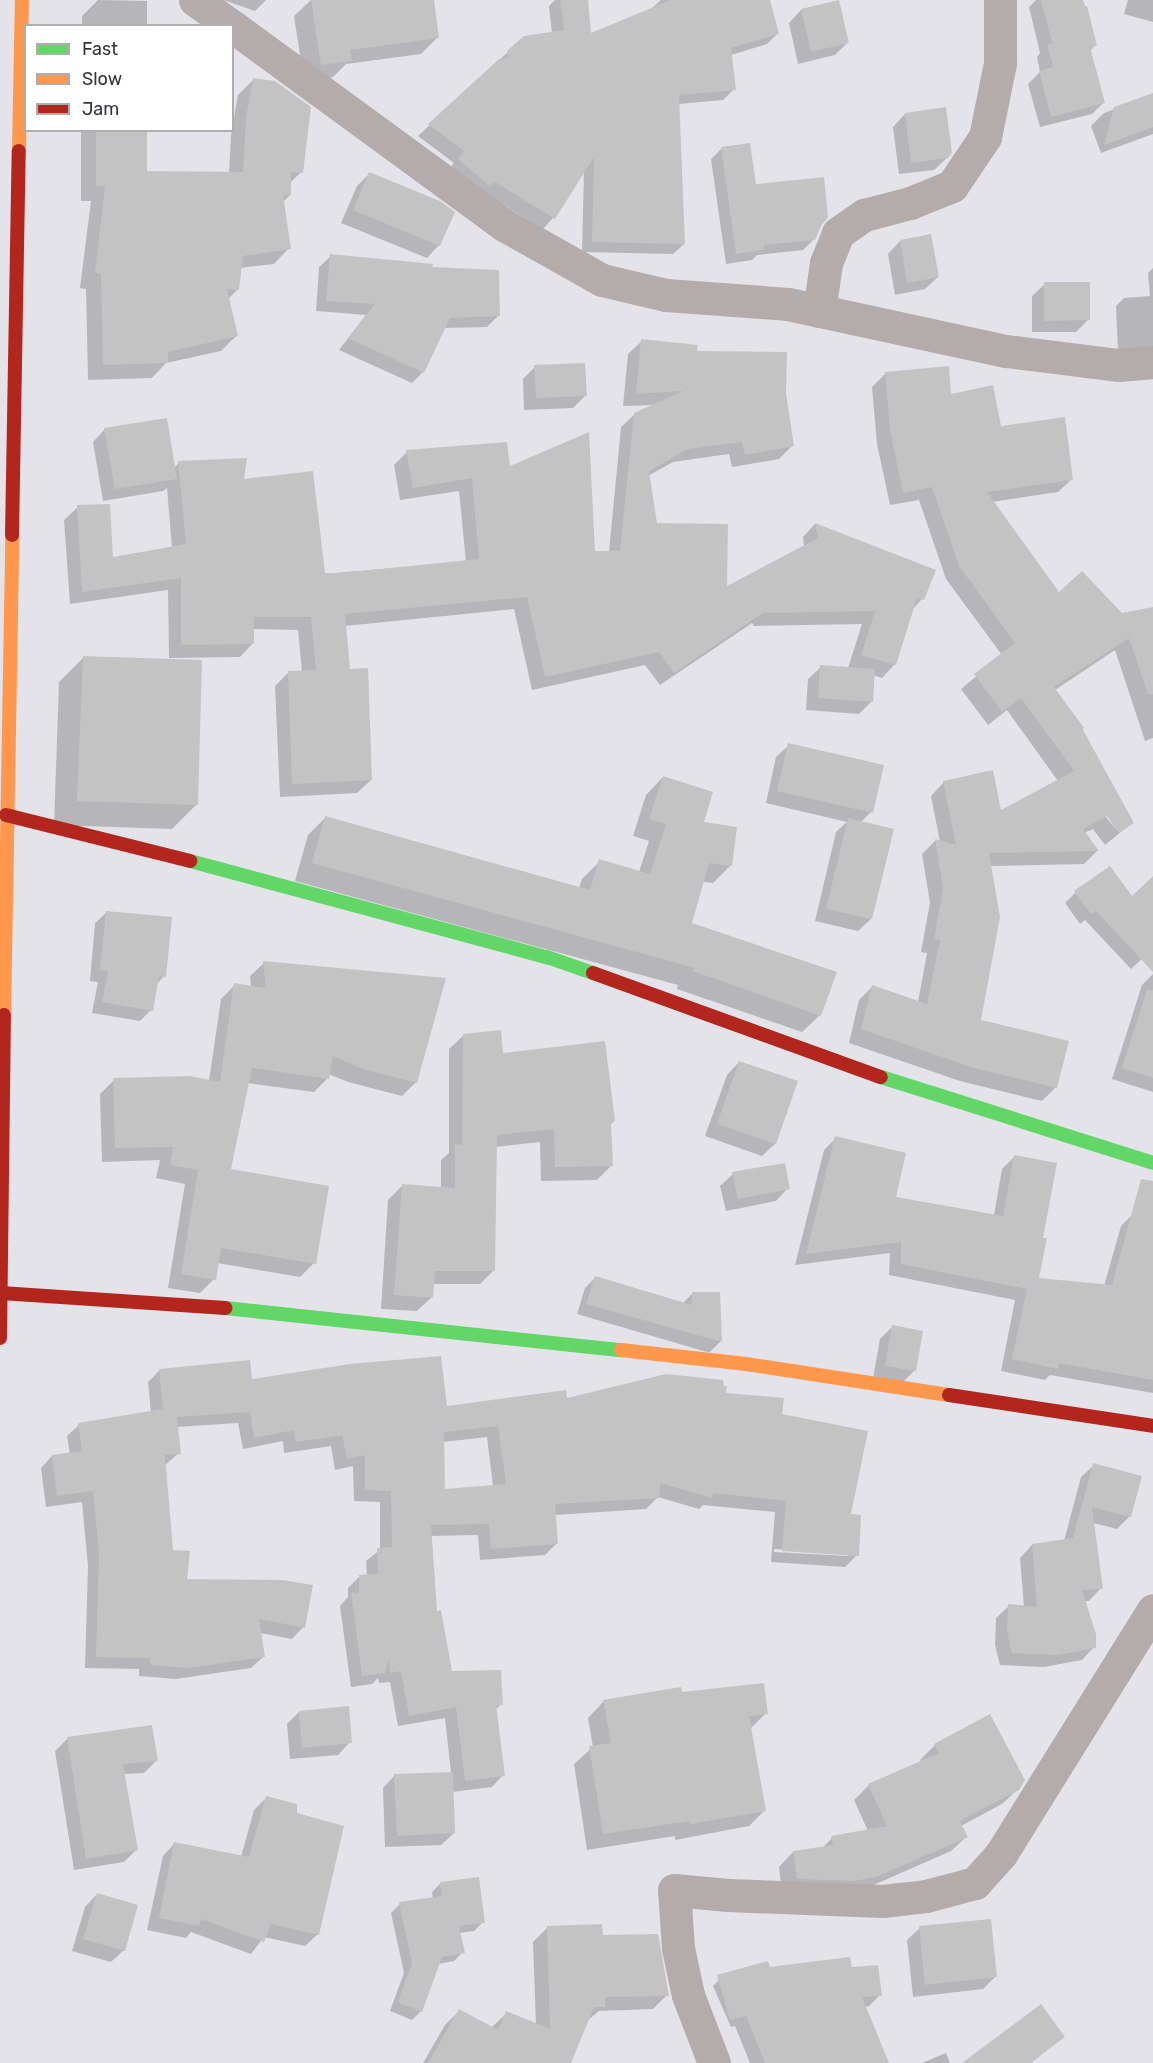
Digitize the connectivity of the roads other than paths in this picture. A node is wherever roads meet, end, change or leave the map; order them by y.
1 (12, 0) edge
2 (22, 0) edge
3 (195, 0) edge
4 (1000, 0) edge
5 (229, 24) edge
6 (234, 27) edge
7 (819, 311) junction
8 (1153, 362) edge
9 (15, 426) junction
10 (4, 749) edge
11 (6, 815) junction
12 (1153, 1163) edge
13 (1, 1293) edge
14 (0, 1338) edge
15 (1153, 1426) edge
16 (1153, 1610) edge
17 (714, 2063) edge

1 - 9 street
2 - 9 street
3 - 5 street
4 - 7 street
6 - 7 street
7 - 8 street
9 - 10 street
10 - 11 street
11 - 12 street
11 - 13 street
13 - 14 street
13 - 15 street
16 - 17 street

